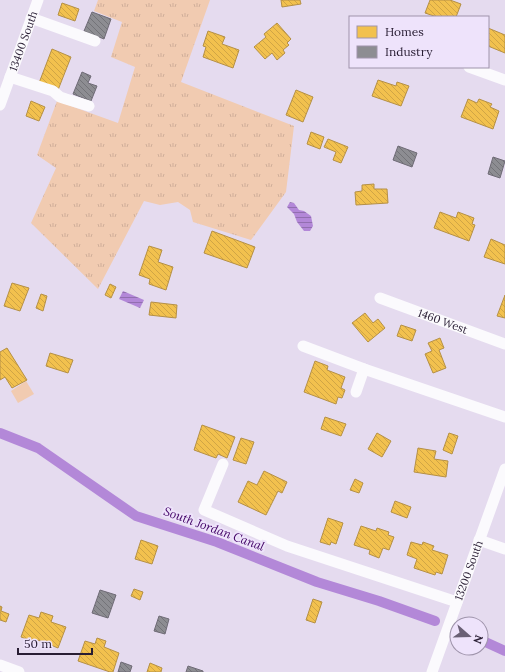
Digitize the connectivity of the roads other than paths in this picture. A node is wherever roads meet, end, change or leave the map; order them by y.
1 (38, 0) edge
2 (31, 18) junction
3 (95, 41) dead end
4 (472, 68) edge
5 (10, 77) junction
6 (505, 80) edge
7 (0, 105) edge
8 (89, 106) dead end
9 (380, 298) dead end
10 (505, 344) edge
11 (303, 346) dead end
12 (364, 369) junction
13 (356, 392) dead end
14 (505, 417) edge
15 (222, 464) dead end
16 (505, 469) edge
17 (480, 540) junction
18 (505, 549) edge
19 (457, 602) junction
20 (0, 665) edge
21 (19, 672) edge
22 (432, 672) edge

1 - 2 street, 13400 South
2 - 3 street
2 - 5 street, 13400 South
4 - 6 street
5 - 7 street, 13400 South
5 - 8 street
9 - 10 street, 1460 West
11 - 12 street
12 - 13 street
12 - 14 street
15 - 19 street
16 - 17 street, 13200 South
17 - 18 street
17 - 19 street, 13200 South
19 - 22 street, 13200 South
20 - 21 street

